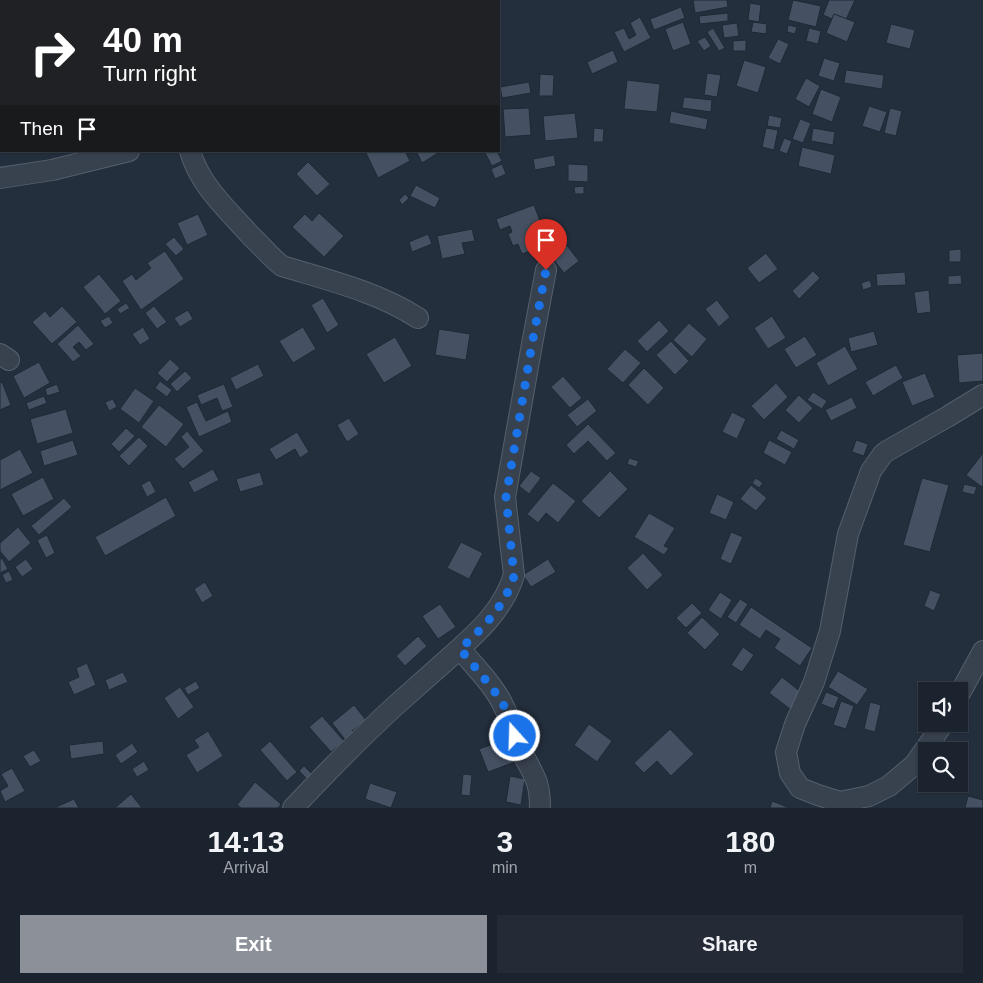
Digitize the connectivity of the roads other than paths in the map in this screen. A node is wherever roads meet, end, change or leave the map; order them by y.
1 (125, 152) edge
2 (190, 152) edge
3 (0, 178) edge
4 (546, 270) dead end
5 (418, 318) dead end
6 (983, 395) edge
7 (460, 649) junction
8 (983, 651) edge
9 (966, 682) edge
10 (937, 732) edge
11 (293, 808) edge
12 (540, 808) edge

1 - 3 street
2 - 5 street
4 - 7 street
6 - 10 street
7 - 11 street
7 - 12 street
8 - 9 street

